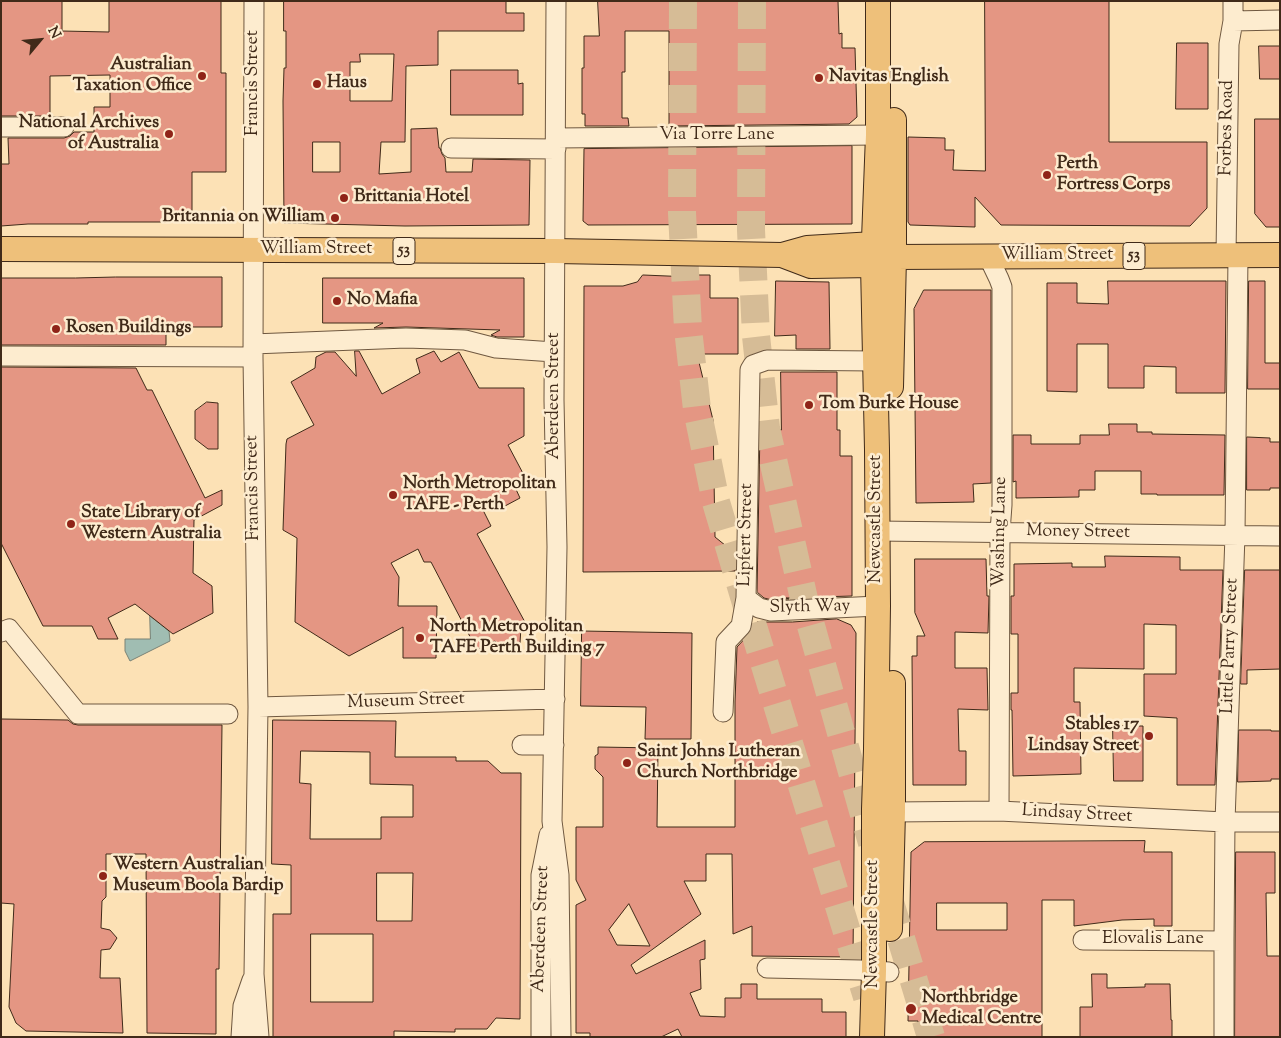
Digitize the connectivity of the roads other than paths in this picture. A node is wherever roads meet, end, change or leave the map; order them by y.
1 (254, 1) edge
2 (556, 1) edge
3 (878, 1) edge
4 (894, 1) edge
5 (1233, 1) edge
6 (1280, 20) edge
7 (1233, 21) junction
8 (1, 127) edge
9 (64, 127) dead end
10 (878, 135) junction
11 (556, 144) junction
12 (451, 148) dead end
13 (1, 250) edge
14 (252, 250) junction
15 (555, 251) junction
16 (880, 255) junction
17 (1232, 255) junction
18 (1280, 255) edge
19 (988, 256) junction
20 (252, 351) junction
21 (554, 352) junction
22 (1, 356) edge
23 (875, 361) junction
24 (884, 531) junction
25 (1000, 532) junction
26 (1235, 535) junction
27 (1280, 536) edge
28 (746, 598) junction
29 (878, 606) junction
30 (1, 632) edge
31 (555, 698) junction
32 (258, 706) junction
33 (723, 712) dead end
34 (228, 714) dead end
35 (522, 745) dead end
36 (554, 745) junction
37 (884, 811) junction
38 (999, 811) junction
39 (552, 822) junction
40 (1225, 822) junction
41 (1280, 822) edge
42 (1083, 940) dead end
43 (1224, 941) junction
44 (767, 968) dead end
45 (881, 972) junction
46 (254, 974) junction
47 (241, 1037) edge
48 (260, 1037) edge
49 (540, 1037) edge
50 (561, 1037) edge
51 (872, 1037) edge
52 (889, 1037) edge
53 (1224, 1037) edge

1 - 14 street, Francis Street
2 - 11 street, Aberdeen Street
3 - 10 main road, Newcastle Street
4 - 16 main road, Newcastle Street
5 - 7 street, Forbes Road
6 - 7 street
7 - 17 street, Forbes Road
8 - 9 street
10 - 11 street, Via Torre Lane
10 - 16 main road, Newcastle Street
11 - 12 street, Via Torre Lane
11 - 15 street, Aberdeen Street
13 - 14 main road, William Street / 53
14 - 15 main road, William Street / 53
14 - 20 street, Francis Street
15 - 16 main road, William Street / 53
15 - 21 street, Aberdeen Street
16 - 19 main road, William Street / 53
16 - 23 main road, Newcastle Street
16 - 24 main road, Newcastle Street
17 - 18 main road, William Street / 53
17 - 19 main road, William Street / 53
17 - 26 street, Little Parry Street
19 - 25 street, Washing Lane
20 - 21 street
20 - 22 street
20 - 32 street, Francis Street
21 - 31 street, Aberdeen Street
23 - 24 main road, Newcastle Street
23 - 28 street, Lipfert Street
24 - 25 street, Money Street
24 - 29 main road, Newcastle Street
24 - 37 main road, Newcastle Street
25 - 26 street, Money Street
25 - 38 street, Washing Lane
26 - 27 street, Money Street
26 - 40 street, Little Parry Street
28 - 29 street, Slyth Way
28 - 33 street, Lipfert Street
29 - 37 main road, Newcastle Street
30 - 34 street
31 - 32 street, Museum Street
31 - 36 street, Aberdeen Street
32 - 46 street, Francis Street
35 - 36 street
36 - 39 street, Aberdeen Street
37 - 38 street, Lindsay Street
37 - 45 main road, Newcastle Street
38 - 40 street, Lindsay Street
39 - 49 street, Aberdeen Street
39 - 50 street, Aberdeen Street
40 - 41 street, Lindsay Street
40 - 43 street, Little Parry Street
42 - 43 street, Elovalis Lane
43 - 53 street, Little Parry Street
44 - 45 street
45 - 51 main road, Newcastle Street
45 - 52 main road, Newcastle Street
46 - 47 street, Francis Street
46 - 48 street, Francis Street

